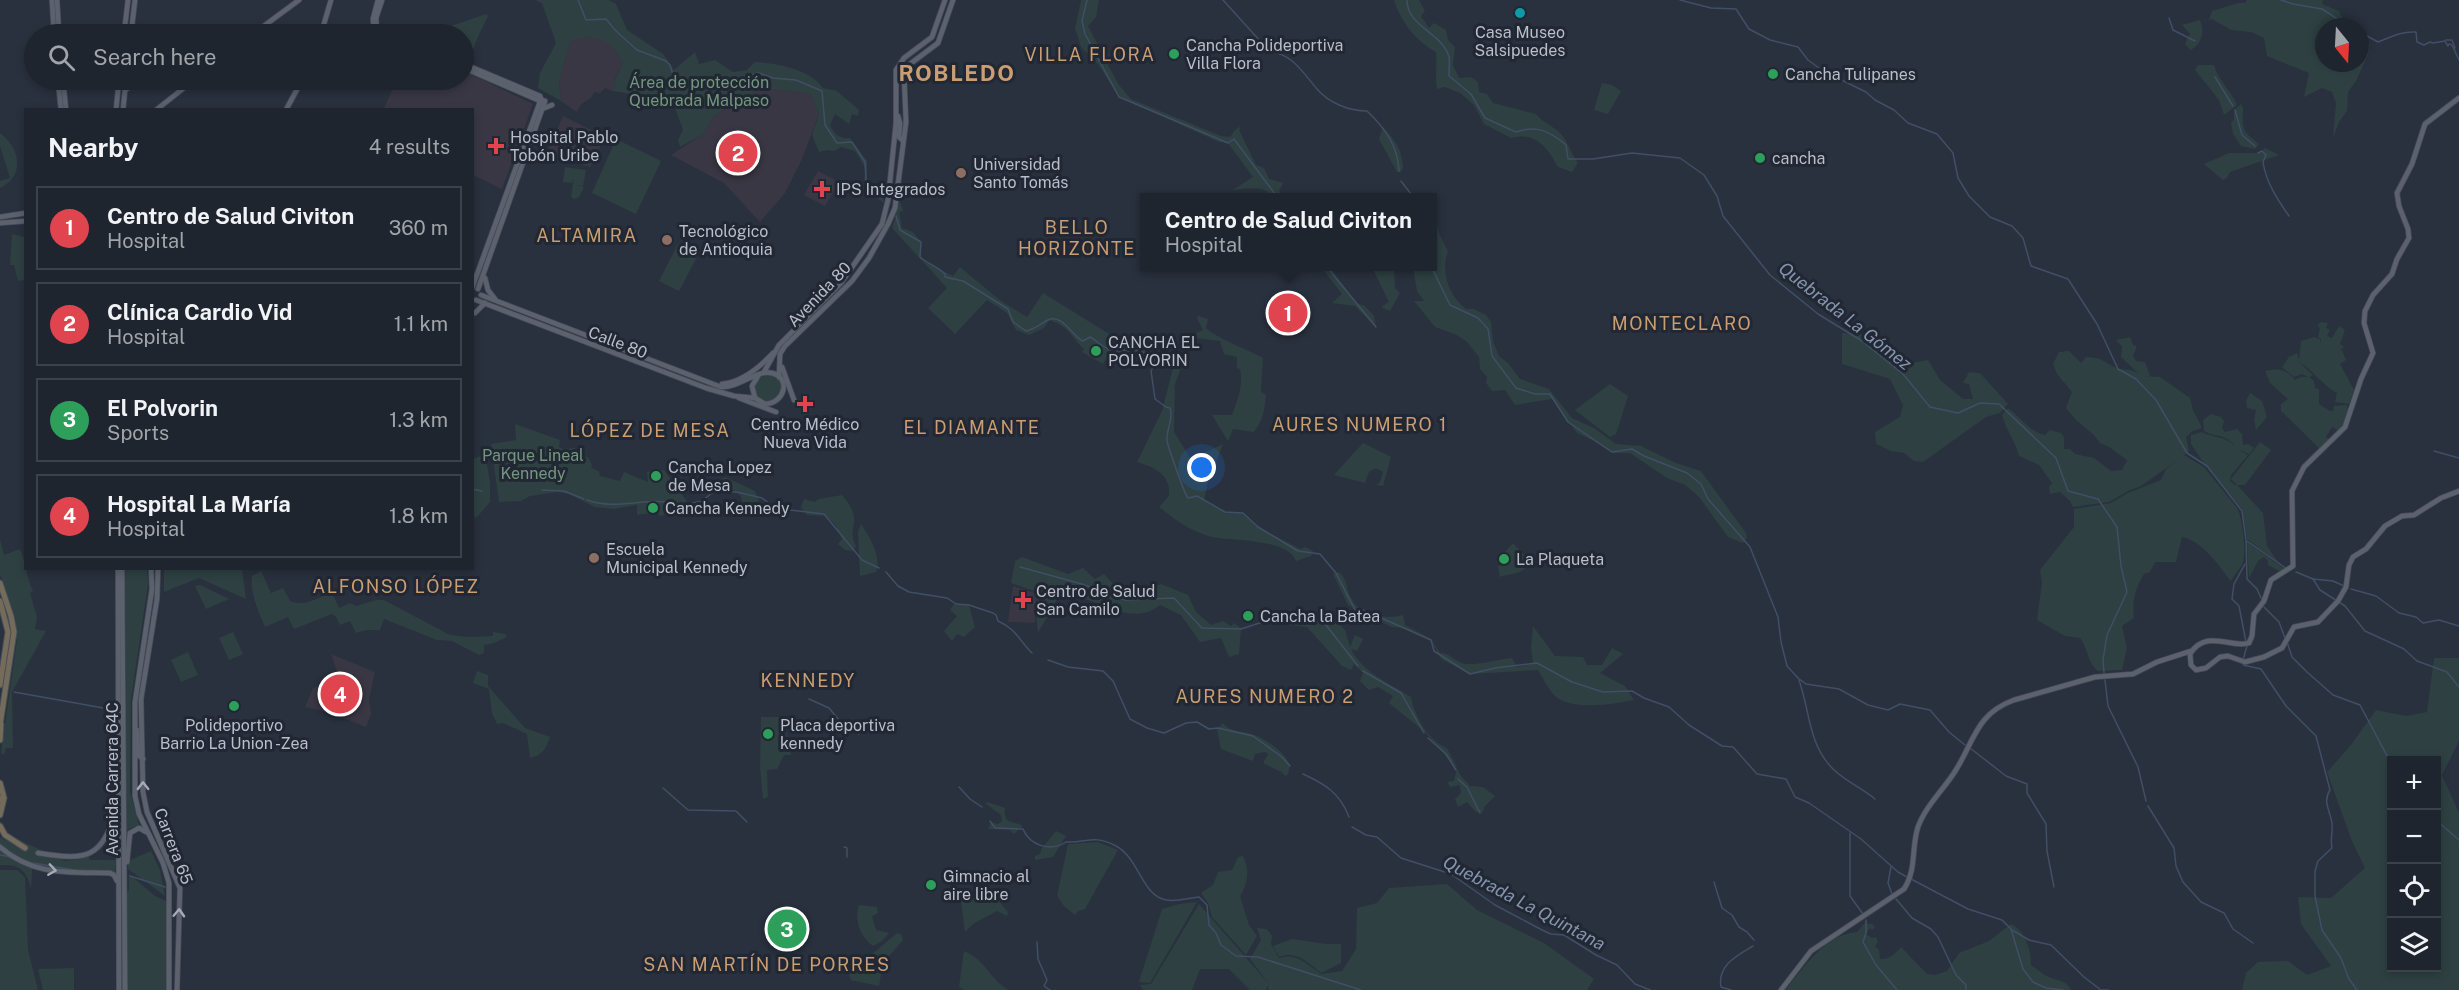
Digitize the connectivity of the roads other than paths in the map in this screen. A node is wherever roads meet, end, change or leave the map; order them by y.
1 (52, 0) edge
2 (57, 0) edge
3 (128, 0) edge
4 (135, 0) edge
5 (299, 0) edge
6 (331, 0) edge
7 (380, 0) edge
8 (945, 0) edge
9 (952, 0) edge
10 (53, 24) edge
11 (59, 24) edge
12 (125, 24) edge
13 (132, 24) edge
14 (267, 24) edge
15 (324, 24) edge
16 (374, 24) edge
17 (474, 70) edge
18 (474, 71) edge
19 (501, 84) junction
20 (511, 84) junction
21 (905, 89) junction
22 (59, 90) edge
23 (64, 90) edge
24 (118, 90) edge
25 (125, 90) edge
26 (181, 90) edge
27 (297, 90) edge
28 (896, 91) junction
29 (529, 97) junction
30 (2459, 98) edge
31 (543, 100) junction
32 (552, 105) dead end
33 (897, 105) junction
34 (61, 108) edge
35 (66, 108) edge
36 (116, 108) edge
37 (123, 108) edge
38 (159, 108) edge
39 (287, 108) edge
40 (539, 110) junction
41 (907, 113) junction
42 (897, 114) junction
43 (903, 141) junction
44 (24, 213) edge
45 (498, 216) junction
46 (0, 217) edge
47 (505, 217) junction
48 (24, 222) edge
49 (0, 223) edge
50 (862, 251) junction
51 (869, 258) junction
52 (484, 275) junction
53 (474, 289) edge
54 (481, 295) junction
55 (474, 300) edge
56 (497, 301) junction
57 (485, 303) junction
58 (476, 313) dead end
59 (774, 353) junction
60 (780, 361) junction
61 (765, 372) junction
62 (758, 376) junction
63 (779, 377) junction
64 (714, 384) junction
65 (734, 396) junction
66 (755, 398) junction
67 (794, 399) dead end
68 (776, 412) dead end
69 (2459, 491) edge
70 (118, 570) edge
71 (123, 570) edge
72 (151, 570) edge
73 (158, 570) edge
74 (0, 583) edge
75 (0, 601) edge
76 (2191, 651) junction
77 (0, 685) edge
78 (134, 716) junction
79 (1, 721) edge
80 (0, 740) edge
81 (143, 759) junction
82 (0, 783) edge
83 (119, 801) junction
84 (0, 815) edge
85 (0, 826) edge
86 (150, 838) junction
87 (0, 847) edge
88 (25, 848) dead end
89 (38, 853) dead end
90 (124, 882) junction
91 (119, 890) junction
92 (119, 990) edge
93 (124, 990) edge
94 (169, 990) edge
95 (177, 990) edge
96 (1781, 990) edge

1 - 10 main road
2 - 11 main road
3 - 12 main road
4 - 13 main road
5 - 14 main road
6 - 15 main road
7 - 16 main road
8 - 28 main road, Avenida 80
9 - 21 main road, Avenida 80
17 - 20 main road
18 - 19 main road
19 - 20 main road
19 - 29 main road
20 - 31 main road
21 - 28 main road
21 - 41 main road, Avenida 80
22 - 34 main road
23 - 35 main road
24 - 36 main road
25 - 37 main road
26 - 38 main road
27 - 39 main road
28 - 33 main road, Avenida 80
29 - 31 main road
29 - 40 main road
30 - 76 main road
31 - 40 main road
32 - 40 main road
33 - 41 main road
33 - 42 main road, Avenida 80
40 - 45 main road
40 - 47 main road
41 - 43 main road, Avenida 80
42 - 43 main road
42 - 50 main road, Avenida 80
43 - 51 main road, Avenida 80
44 - 46 main road
45 - 47 main road
45 - 53 main road
47 - 52 main road
48 - 49 main road
50 - 51 main road
50 - 59 main road, Avenida 80
51 - 60 main road, Avenida 80
52 - 53 main road
52 - 56 main road
53 - 54 main road
54 - 55 main road
54 - 56 main road, Calle 80
55 - 57 main road, Calle 80
56 - 64 main road, Calle 80
57 - 58 main road
57 - 65 main road, Calle 80
59 - 61 main road, Avenida 80
59 - 64 main road
60 - 63 main road, Avenida 80
60 - 67 main road
61 - 62 main road
61 - 63 main road
62 - 64 main road, Calle 80
62 - 66 main road
63 - 66 main road
65 - 66 main road, Calle 80
65 - 68 main road
69 - 76 main road
70 - 83 main road, Avenida Carrera 64C
71 - 90 main road, Avenida Carrera 64C
72 - 78 main road, Carrera 65
73 - 81 main road, Carrera 65
74 - 79 highway
75 - 77 highway
76 - 96 main road
78 - 81 main road
78 - 86 main road, Carrera 65
79 - 80 highway
95 -> 81 main road, Carrera 65
82 - 84 highway
83 - 89 main road
83 - 91 main road, Avenida Carrera 64C
85 - 88 highway
86 - 90 main road
86 - 94 main road, Carrera 65
87 -> 91 main road
90 - 93 main road, Avenida Carrera 64C
91 - 92 main road, Avenida Carrera 64C

